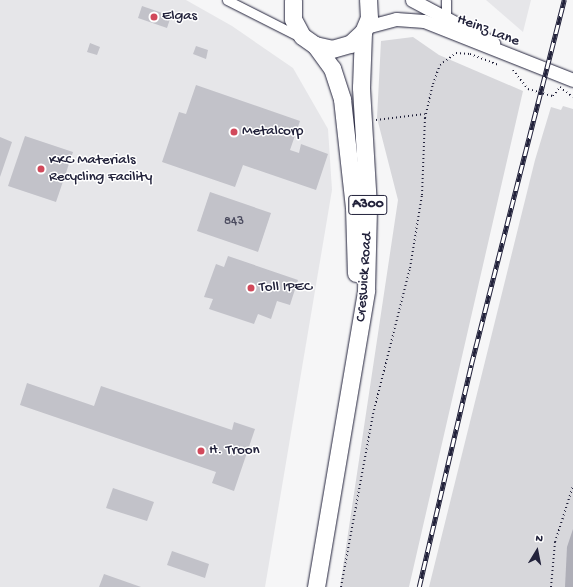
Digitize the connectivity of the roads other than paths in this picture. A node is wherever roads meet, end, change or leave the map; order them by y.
1 (227, 0) edge
2 (293, 0) edge
3 (368, 0) edge
4 (412, 0) edge
5 (446, 0) edge
6 (443, 22) junction
7 (364, 29) junction
8 (310, 42) junction
9 (573, 80) edge
10 (353, 378) junction
11 (316, 587) edge

1 - 8 street
2 - 8 highway, A300
3 - 7 highway, A300
4 - 6 street, Heinz Lane
5 - 6 street
6 - 7 street, Heinz Lane
6 - 9 street, Heinz Lane
7 - 8 highway
7 - 10 highway, Creswick Road / A300
8 - 10 highway, Creswick Road / A300
10 - 11 highway, Creswick Road / A300

